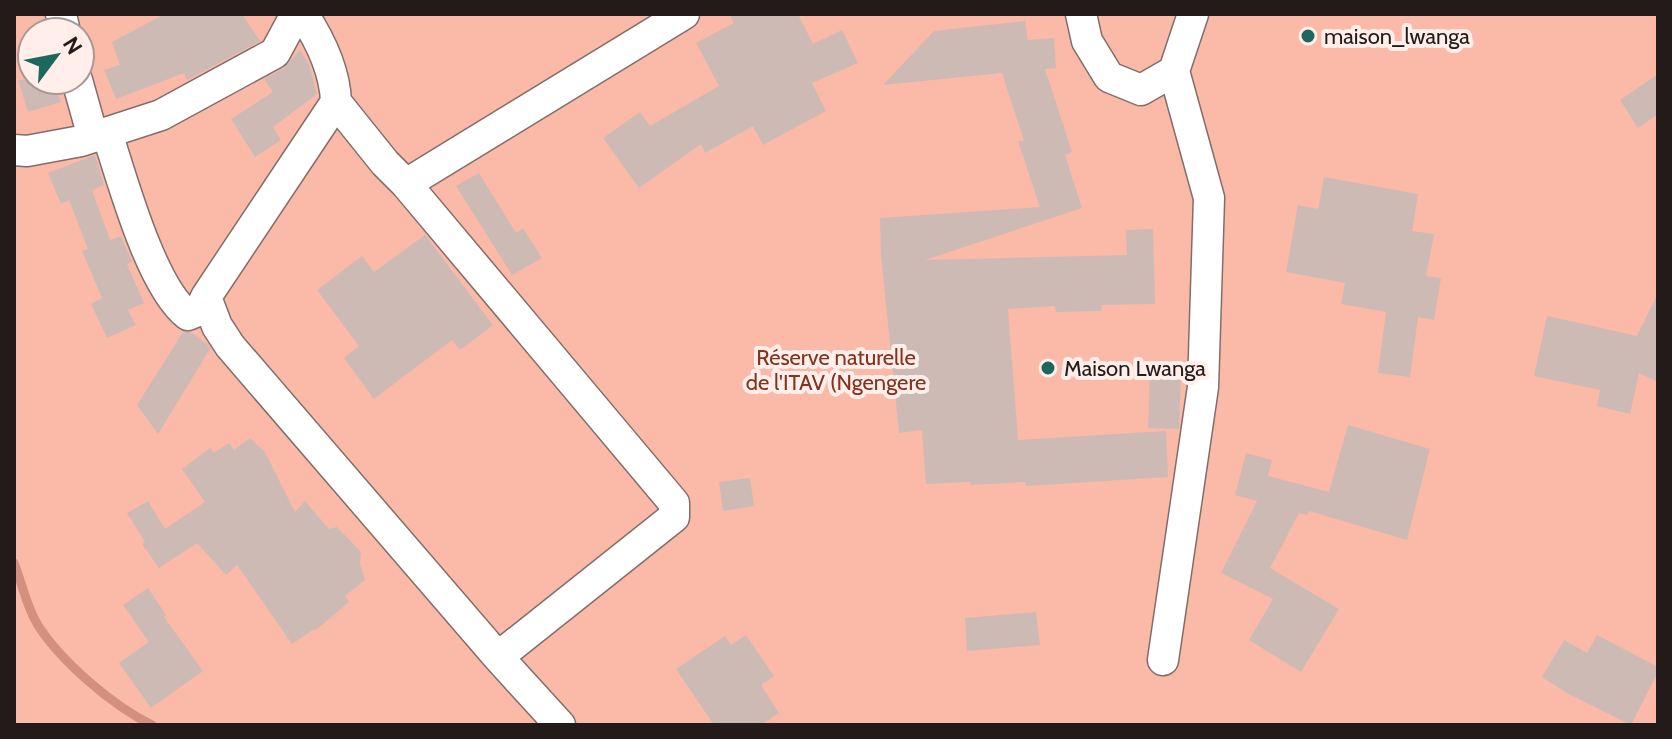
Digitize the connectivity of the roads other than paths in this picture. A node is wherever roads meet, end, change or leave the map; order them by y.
1 (296, 14) edge
2 (303, 14) edge
3 (684, 14) edge
4 (1081, 14) edge
5 (1193, 14) edge
6 (1174, 71) junction
7 (84, 96) edge
8 (336, 102) junction
9 (100, 135) junction
10 (14, 150) edge
11 (406, 184) junction
12 (206, 297) junction
13 (498, 657) junction
14 (1163, 660) dead end
15 (560, 725) edge

1 - 9 street
2 - 8 street
3 - 11 street
4 - 6 street
5 - 6 street
6 - 14 street
7 - 9 street
8 - 11 street
8 - 12 street
9 - 10 street
9 - 12 street
11 - 13 street
12 - 13 street
13 - 15 street

